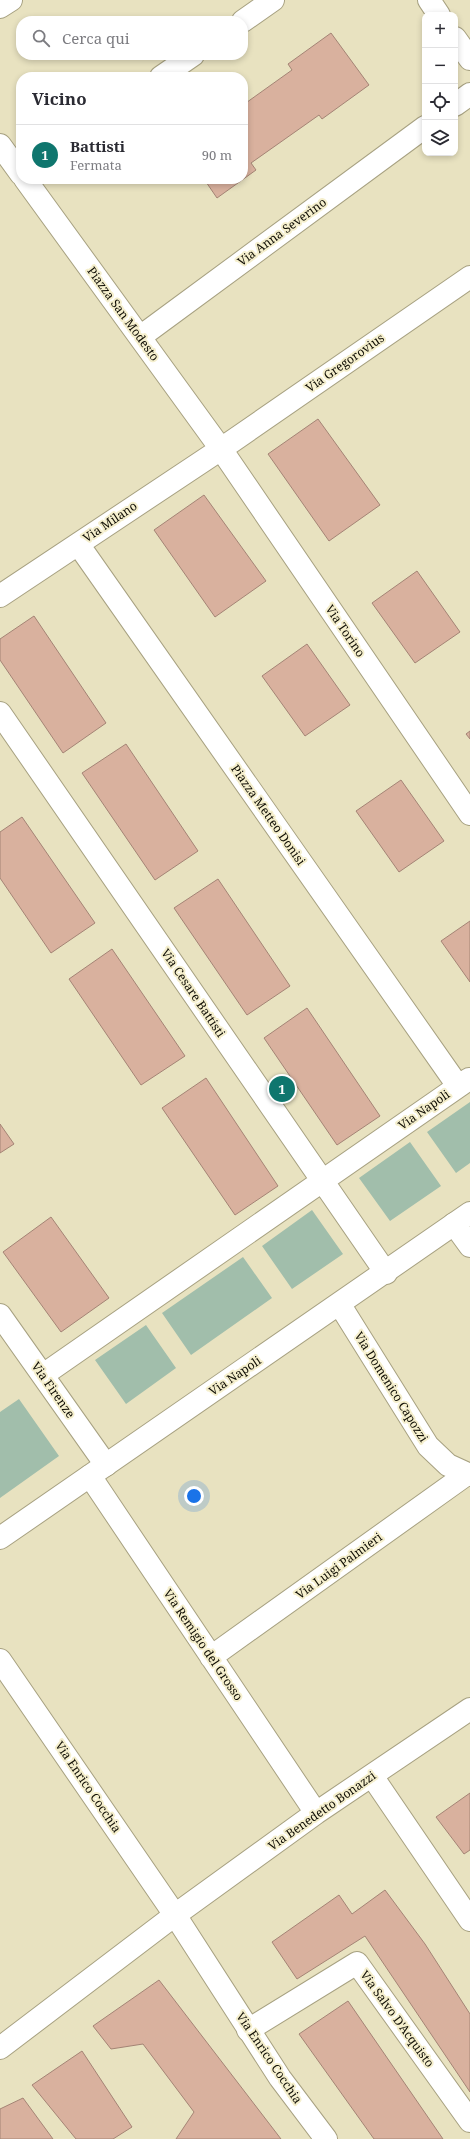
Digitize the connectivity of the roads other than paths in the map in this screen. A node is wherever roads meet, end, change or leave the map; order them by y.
1 (11, 0) edge
2 (273, 0) edge
3 (428, 0) edge
4 (0, 7) edge
5 (437, 12) edge
6 (248, 17) edge
7 (458, 42) edge
8 (470, 59) edge
9 (186, 60) edge
10 (168, 72) edge
11 (470, 94) edge
12 (458, 103) edge
13 (422, 129) edge
14 (0, 145) edge
15 (16, 167) edge
16 (29, 184) edge
17 (470, 277) edge
18 (140, 337) junction
19 (221, 449) junction
20 (78, 544) junction
21 (0, 596) edge
22 (0, 713) edge
23 (470, 814) edge
24 (464, 1082) edge
25 (322, 1180) junction
26 (462, 1219) edge
27 (470, 1246) edge
28 (386, 1273) junction
29 (340, 1305) junction
30 (0, 1315) edge
31 (43, 1375) junction
32 (98, 1471) junction
33 (468, 1475) edge
34 (0, 1538) edge
35 (211, 1657) junction
36 (0, 1660) edge
37 (470, 1710) edge
38 (372, 1776) junction
39 (316, 1814) junction
40 (468, 1914) edge
41 (175, 1915) junction
42 (248, 2030) junction
43 (0, 2048) edge
44 (470, 2121) edge
45 (326, 2139) edge

1 - 4 street
2 - 6 street
3 - 5 street
7 - 8 street
9 - 10 street
11 - 12 street
13 - 18 street, Via Anna Severino
14 - 15 street
16 - 18 street, Piazza San Modesto
17 - 19 street, Via Gregorovius
18 - 19 street, Piazza San Modesto
19 - 20 street, Via Milano
19 - 23 street, Via Torino
20 - 21 street, Via Milano
20 - 24 street, Piazza Metteo Donisi
22 - 25 street, Via Cesare Battisti
24 - 25 street, Via Napoli
25 - 28 street, Via Cesare Battisti
25 - 31 street, Via Napoli
26 - 27 street
26 - 28 street, Via Napoli
28 - 29 street, Via Napoli
29 - 32 street, Via Napoli
29 - 33 street, Via Domenico Capozzi
30 - 31 street, Via Firenze
31 - 32 street, Via Firenze
32 - 34 street, Via Napoli
32 - 35 street, Via Remigio del Grosso
33 - 35 street, Via Luigi Palmieri
35 - 39 street, Via Remigio del Grosso
36 - 41 street, Via Enrico Cocchia
37 - 38 street, Via Benedetto Bonazzi
38 - 39 street, Via Benedetto Bonazzi
38 - 40 street
39 - 41 street, Via Benedetto Bonazzi
41 - 42 street, Via Enrico Cocchia
41 - 43 street
42 - 44 street, Via Salvo D'Acquisto
42 - 45 street, Via Enrico Cocchia

